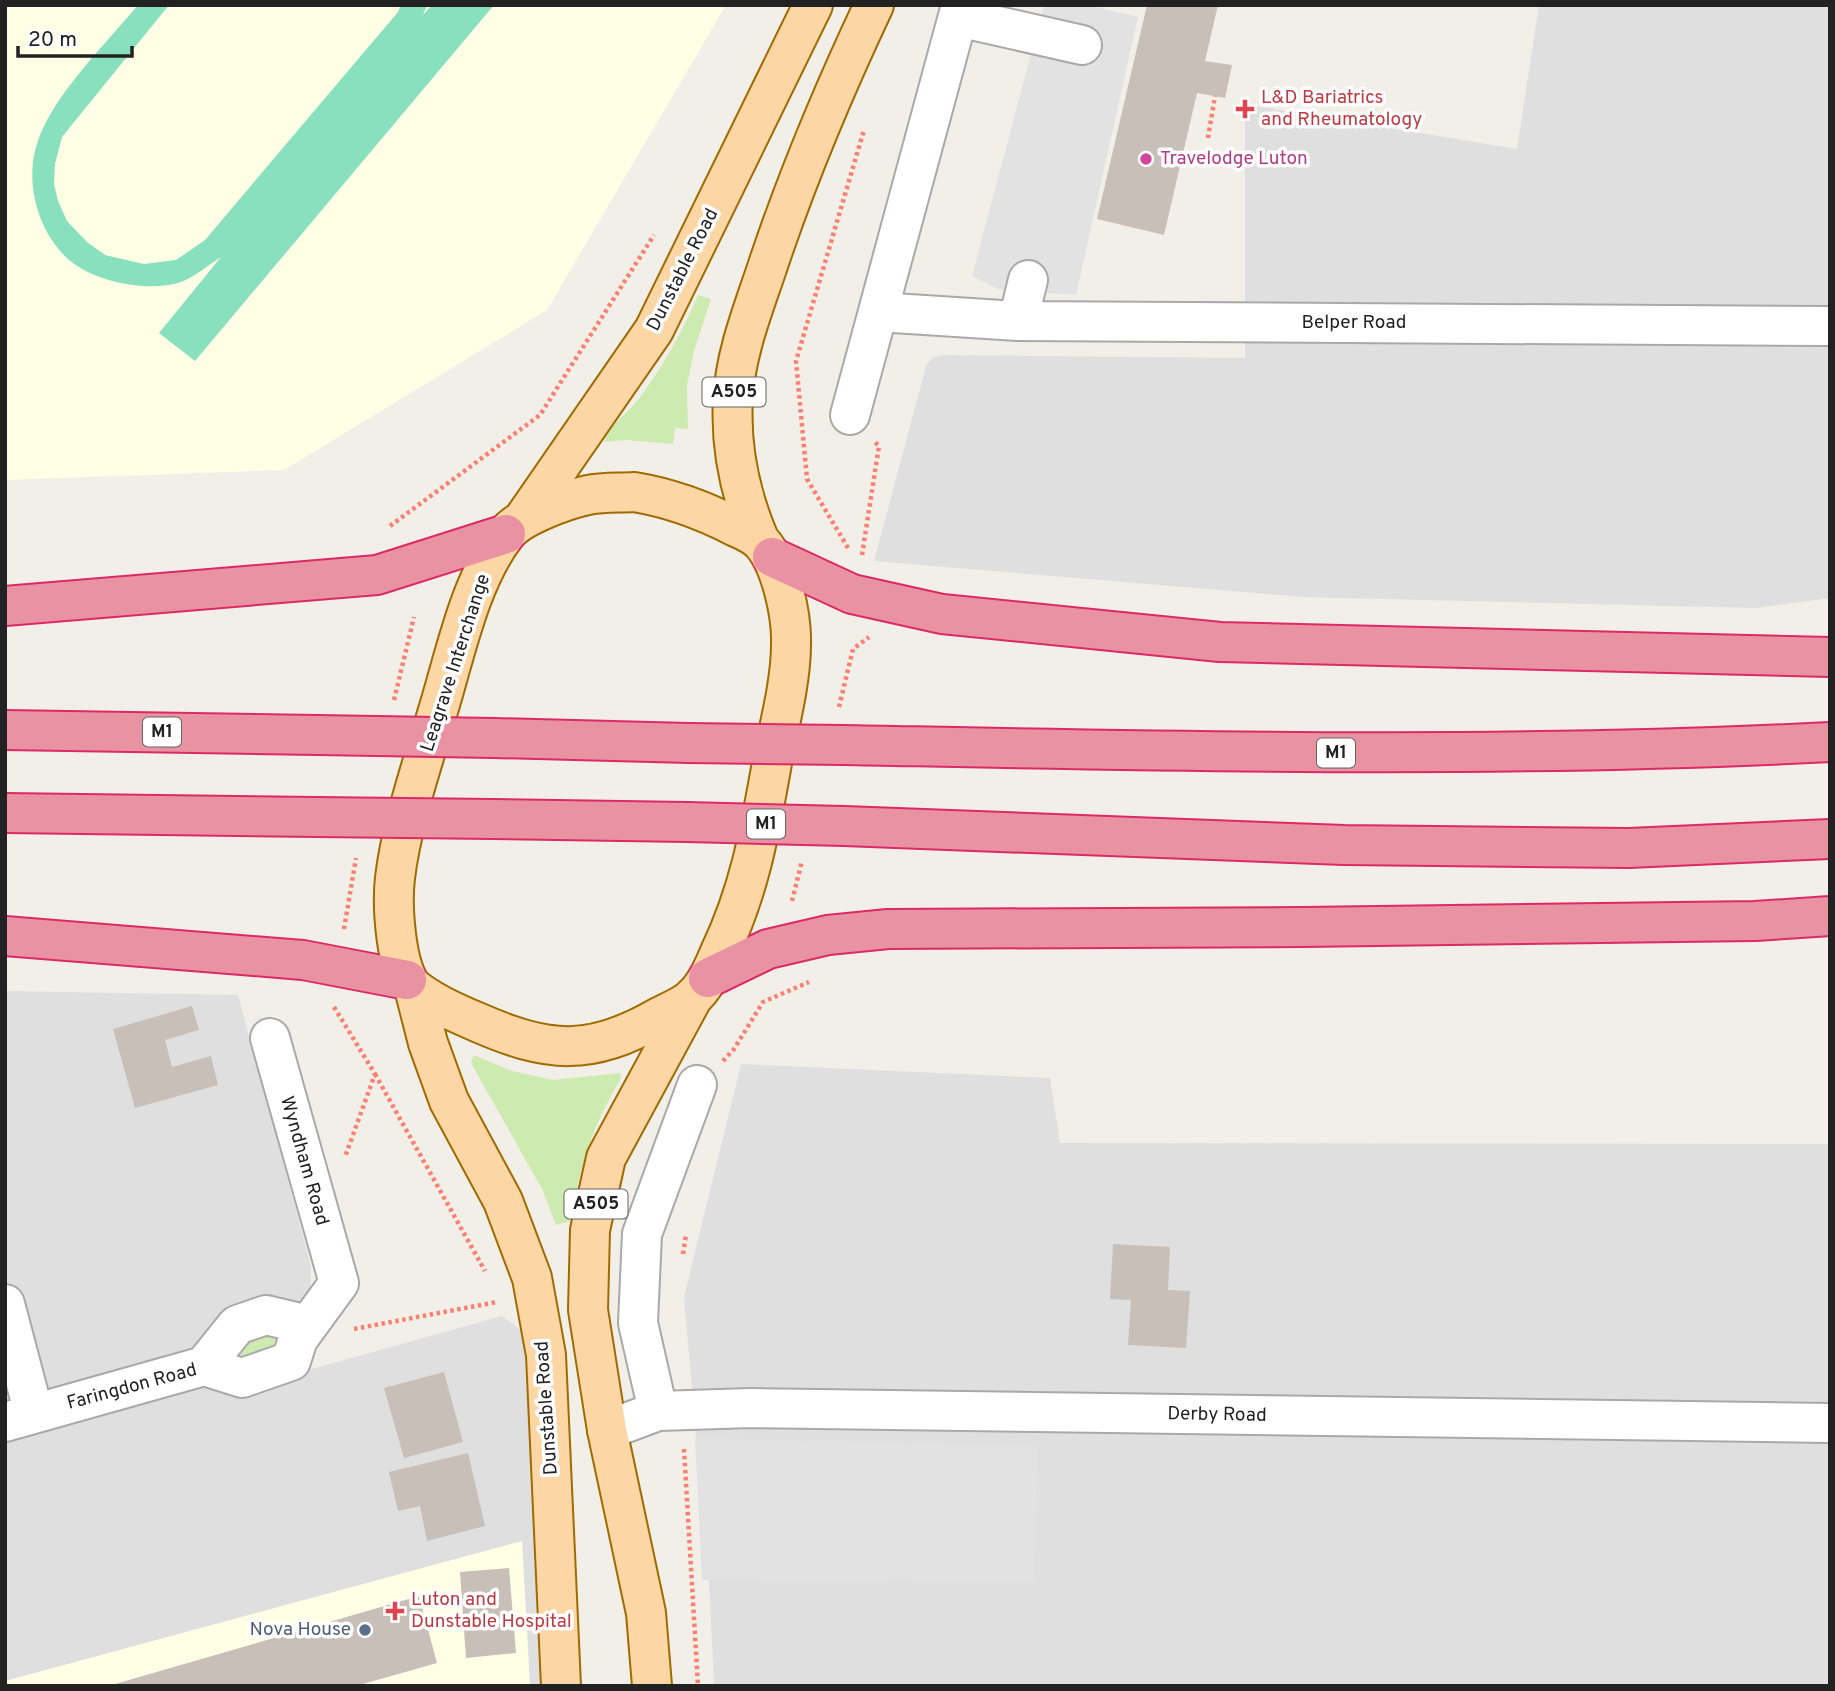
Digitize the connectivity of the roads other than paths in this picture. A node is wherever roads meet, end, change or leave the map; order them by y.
1 (813, 5) edge
2 (874, 5) edge
3 (960, 11) edge
4 (1082, 45) dead end
5 (1028, 280) dead end
6 (878, 312) junction
7 (1018, 321) junction
8 (1830, 326) edge
9 (850, 415) road end
10 (515, 526) junction
11 (766, 548) junction
12 (5, 606) edge
13 (1830, 657) edge
14 (5, 730) edge
15 (1830, 742) edge
16 (5, 813) edge
17 (1830, 839) edge
18 (1830, 916) edge
19 (5, 936) edge
20 (411, 984) junction
21 (700, 988) junction
22 (270, 1038) dead end
23 (697, 1085) road end
24 (339, 1283) joint
25 (5, 1304) edge
26 (303, 1332) junction
27 (204, 1366) junction
28 (658, 1411) junction
29 (20, 1418) edge
30 (1830, 1423) edge
31 (607, 1430) junction
32 (561, 1686) edge
33 (652, 1686) edge

1 - 10 main road, Dunstable Road
2 - 11 main road, A505
3 - 4 street
3 - 6 street
5 - 7 street
6 - 7 street, Belper Road
6 - 9 street
7 - 8 street, Belper Road
10 - 11 main road
10 - 12 highway
10 - 20 main road, Leagrave Interchange
11 - 13 highway
11 - 21 main road
14 - 15 highway, M1, bridge
16 - 17 highway, M1, bridge
18 - 21 highway
19 - 20 highway
20 - 21 main road
20 - 32 main road, Dunstable Road
21 - 31 main road, A505
22 - 24 street, Wyndham Road
23 - 28 street
24 - 26 street, Faringdon Road
25 - 29 street
26 - 27 street, Faringdon Road
26 - 27 street
27 - 29 street, Faringdon Road
28 - 30 street, Derby Road
28 - 31 street, Derby Road
31 - 33 main road, A505

